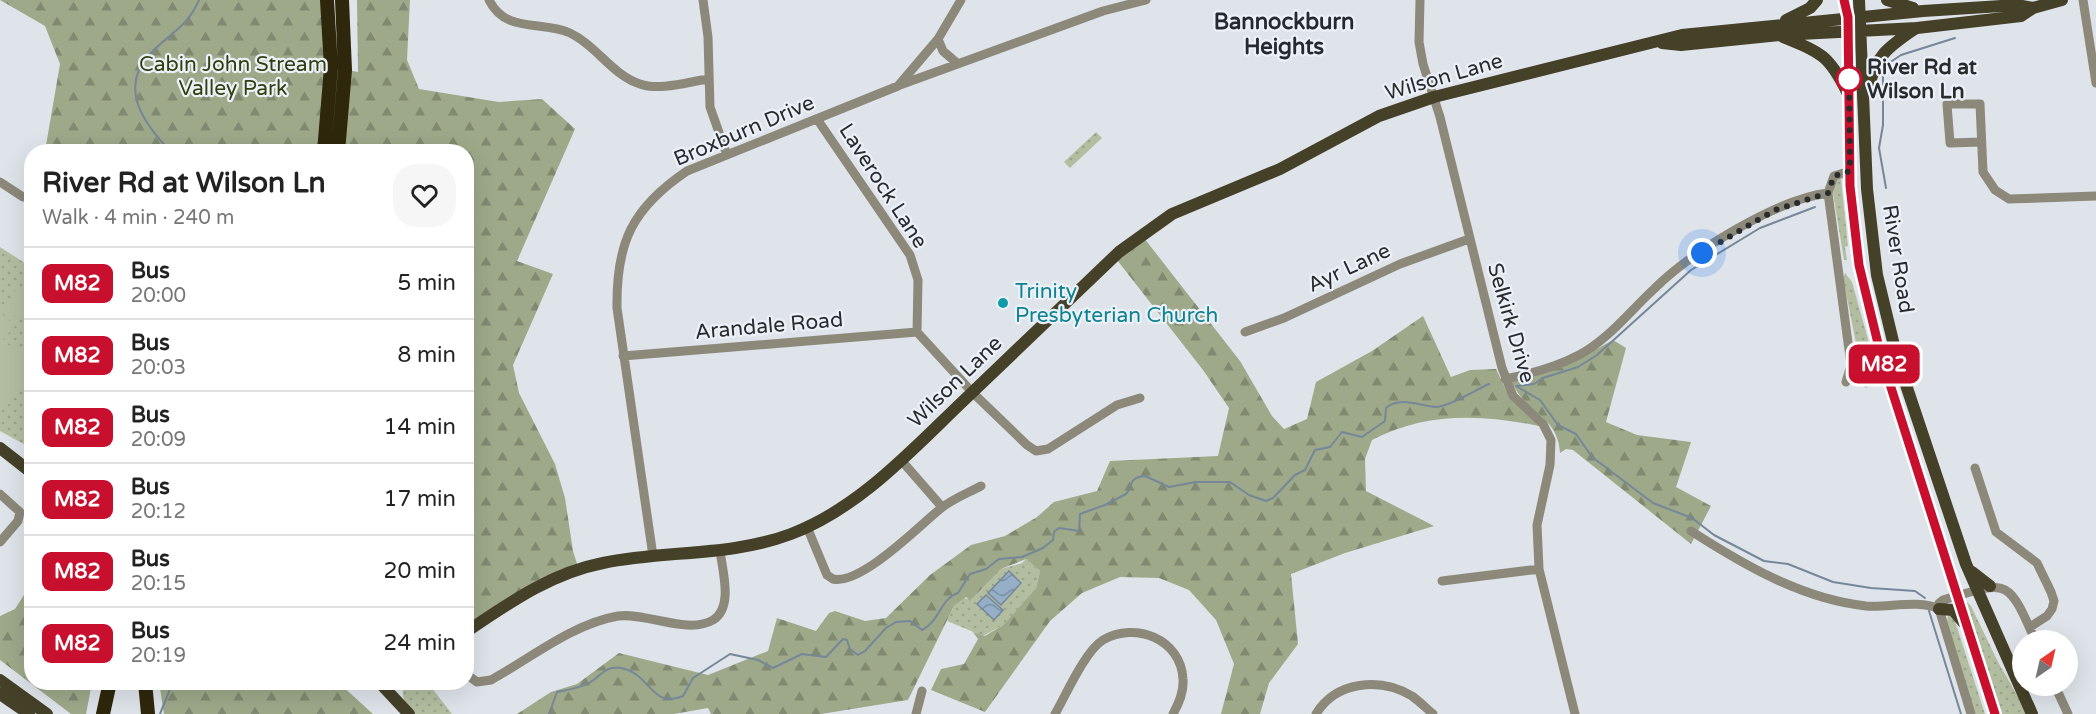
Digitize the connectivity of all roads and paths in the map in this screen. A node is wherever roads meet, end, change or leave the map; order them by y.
1 (327, 0) edge
2 (342, 0) edge
3 (489, 0) edge
4 (703, 0) edge
5 (961, 0) edge
6 (1146, 0) edge
7 (1420, 0) edge
8 (1817, 0) edge
9 (1844, 0) edge
10 (1859, 0) edge
11 (1887, 0) edge
12 (2062, 0) edge
13 (2082, 0) edge
14 (2033, 8) junction
15 (1923, 11) junction
16 (1862, 16) junction
17 (1848, 17) junction
18 (1917, 28) junction
19 (1780, 29) junction
20 (1862, 31) junction
21 (1848, 32) junction
22 (938, 39) junction
23 (958, 64) junction
24 (708, 79) junction
25 (2096, 83) edge
26 (898, 86) junction
27 (1849, 96) junction
28 (1434, 98) junction
29 (1865, 105) junction
30 (817, 119) junction
31 (1981, 142) junction
32 (325, 144) edge
33 (339, 144) edge
34 (727, 155) junction
35 (1850, 171) junction
36 (0, 182) edge
37 (1828, 193) junction
38 (2096, 196) edge
39 (22, 197) dead end
40 (1469, 239) junction
41 (1859, 265) junction
42 (1839, 267) junction
43 (917, 332) junction
44 (1245, 332) dead end
45 (623, 356) junction
46 (1505, 379) junction
47 (1846, 382) dead end
48 (972, 392) junction
49 (1140, 398) dead end
50 (0, 448) edge
51 (901, 460) junction
52 (24, 467) edge
53 (1975, 468) dead end
54 (981, 486) dead end
55 (0, 494) edge
56 (942, 507) junction
57 (807, 527) junction
58 (1691, 531) dead end
59 (0, 542) edge
60 (720, 550) junction
61 (653, 556) junction
62 (1539, 569) junction
63 (1442, 581) dead end
64 (1984, 588) junction
65 (1957, 596) junction
66 (1939, 609) junction
67 (474, 627) edge
68 (2030, 627) junction
69 (1967, 628) junction
70 (2031, 630) edge
71 (0, 678) edge
72 (474, 680) edge
73 (108, 690) edge
74 (145, 690) edge
75 (391, 690) edge
76 (922, 691) dead end
77 (0, 694) edge
78 (2060, 696) edge
79 (29, 714) edge
80 (47, 714) edge
81 (103, 714) edge
82 (147, 714) edge
83 (409, 714) edge
84 (916, 714) edge
85 (1055, 714) edge
86 (1173, 714) edge
87 (1316, 714) edge
88 (1433, 714) edge
89 (1575, 714) edge
90 (1971, 714) edge
91 (1995, 714) edge
92 (2032, 714) edge
93 (2068, 714) edge

1 - 32 highway
2 - 33 highway
3 - 24 street
4 - 24 street
5 - 22 street, Broxburn Drive
6 - 23 street
7 - 28 street, Selkirk Drive
8 - 19 main road
9 - 17 main road, River Road
10 - 16 main road, River Road
11 - 15 main road
12 - 14 main road, Wilson Lane
13 - 25 street
14 - 15 main road, Wilson Lane
14 - 18 main road, Wilson Lane
15 - 16 main road, Wilson Lane
16 - 17 main road, Wilson Lane
16 - 20 main road, River Road
17 - 19 main road, Wilson Lane
17 - 21 main road, River Road
18 - 20 main road, Wilson Lane
18 - 29 main road
19 - 21 main road, Wilson Lane
19 - 27 main road
19 - 28 main road, Wilson Lane
20 - 21 main road, Wilson Lane
20 - 29 main road, River Road
21 - 27 main road, River Road
22 - 23 street
22 - 26 street, Broxburn Drive
23 - 26 street
24 - 34 street
26 - 30 street, Broxburn Drive
27 - 35 main road, River Road
28 - 40 street, Selkirk Drive
28 - 48 main road, Wilson Lane
29 - 64 main road, River Road
30 - 34 street, Broxburn Drive
30 - 43 street, Laverock Lane
31 - 31 street
31 - 38 street
34 - 45 street, Broxburn Drive
35 - 37 street
35 - 41 main road, River Road
36 - 39 street
37 - 42 street
37 - 46 street
40 - 44 street, Ayr Lane
40 - 46 street, Selkirk Drive
41 - 42 street
41 - 65 main road, River Road
42 - 47 street
43 - 45 street, Arandale Road
43 - 48 street
45 - 61 street, Broxburn Drive
46 - 62 street, Selkirk Drive
48 - 49 street
48 - 51 main road, Wilson Lane
50 - 52 main road
51 - 56 street
51 - 57 main road, Wilson Lane
53 - 68 street
54 - 56 street
55 - 59 street
56 - 57 street
57 - 60 main road, Wilson Lane
58 - 66 street
60 - 61 main road, Wilson Lane
60 - 72 street
61 - 67 main road, Wilson Lane
62 - 63 street
62 - 89 street, Selkirk Drive
64 - 65 street
64 - 68 street
64 - 92 main road, River Road
65 - 66 street
65 - 69 main road, River Road
66 - 69 main road
66 - 90 street
68 - 70 street
69 - 91 main road, River Road
71 - 80 main road
73 - 81 highway
74 - 82 highway
75 - 83 main road
76 - 84 street
77 - 79 main road
78 - 93 street
85 - 86 street
87 - 88 street

